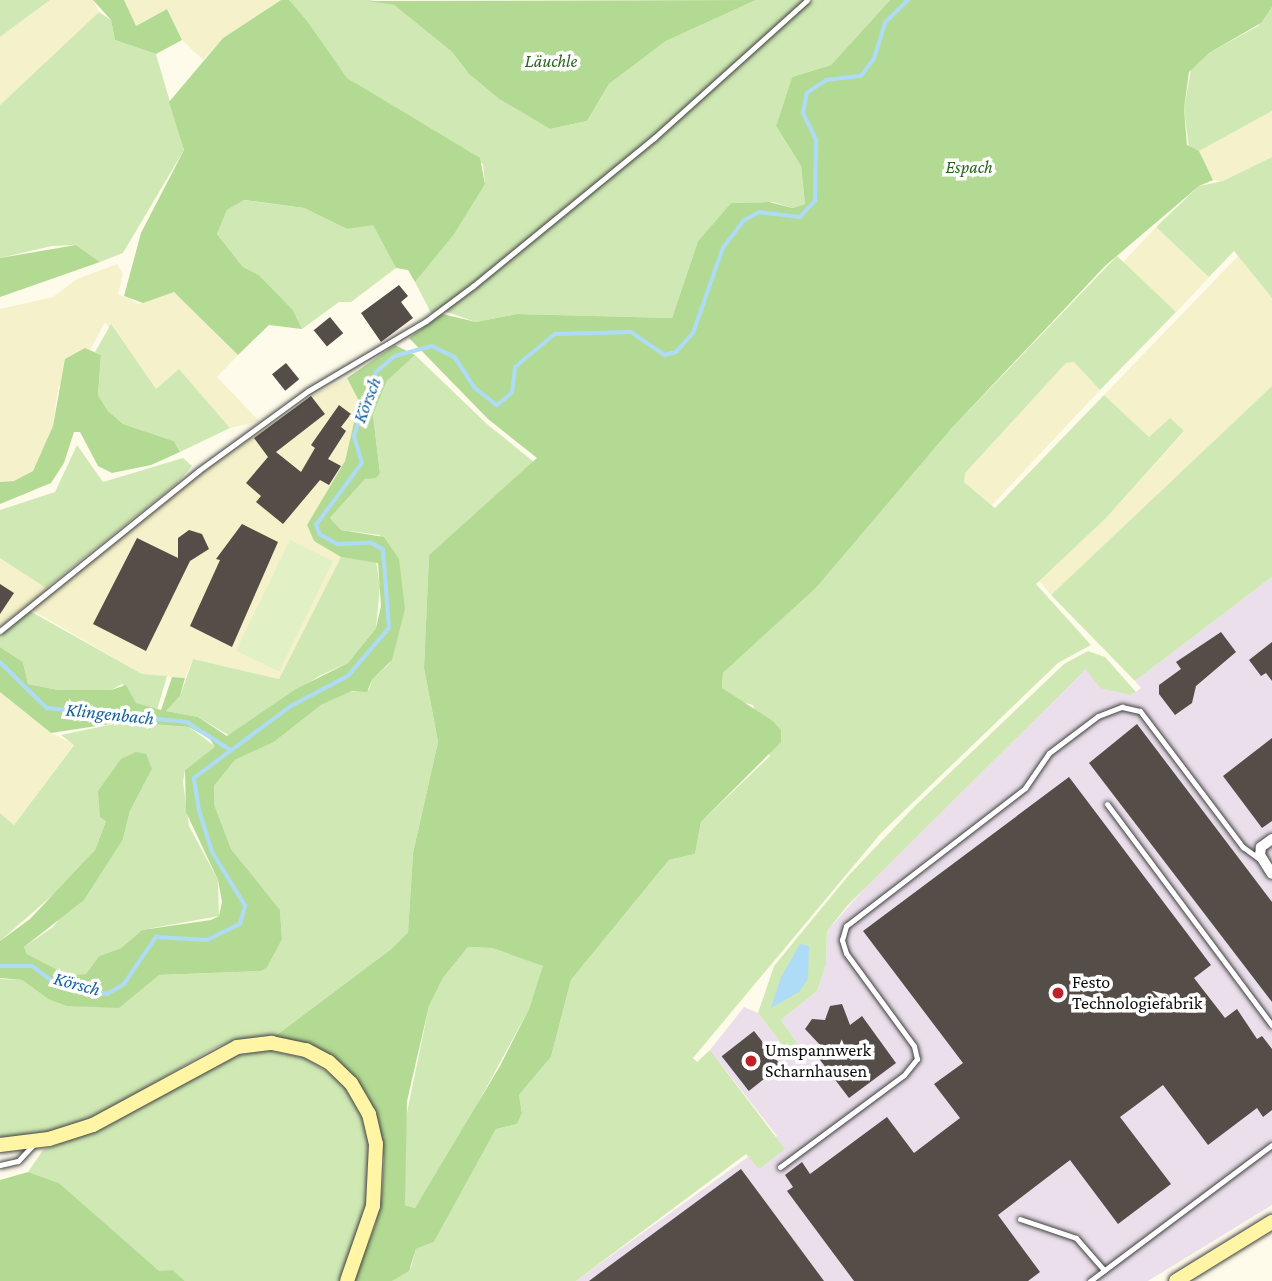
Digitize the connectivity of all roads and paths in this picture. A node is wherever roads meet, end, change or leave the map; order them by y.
1 (807, 0) edge
2 (0, 631) edge
3 (1107, 804) dead end
4 (1272, 839) edge
5 (1261, 855) junction
6 (1272, 874) edge
7 (1272, 1025) edge
8 (35, 1142) junction
9 (0, 1144) edge
10 (1272, 1146) edge
11 (0, 1165) edge
12 (780, 1167) dead end
13 (1020, 1219) dead end
14 (1272, 1222) edge
15 (1104, 1270) junction
16 (347, 1281) edge
17 (1090, 1281) edge
18 (1176, 1281) edge

1 - 2 lane
3 - 7 lane
4 - 5 street
5 - 6 street
5 - 12 lane
8 - 9 main road
8 - 11 lane
8 - 16 main road
10 - 15 lane
13 - 15 lane
14 - 18 main road
15 - 17 lane

